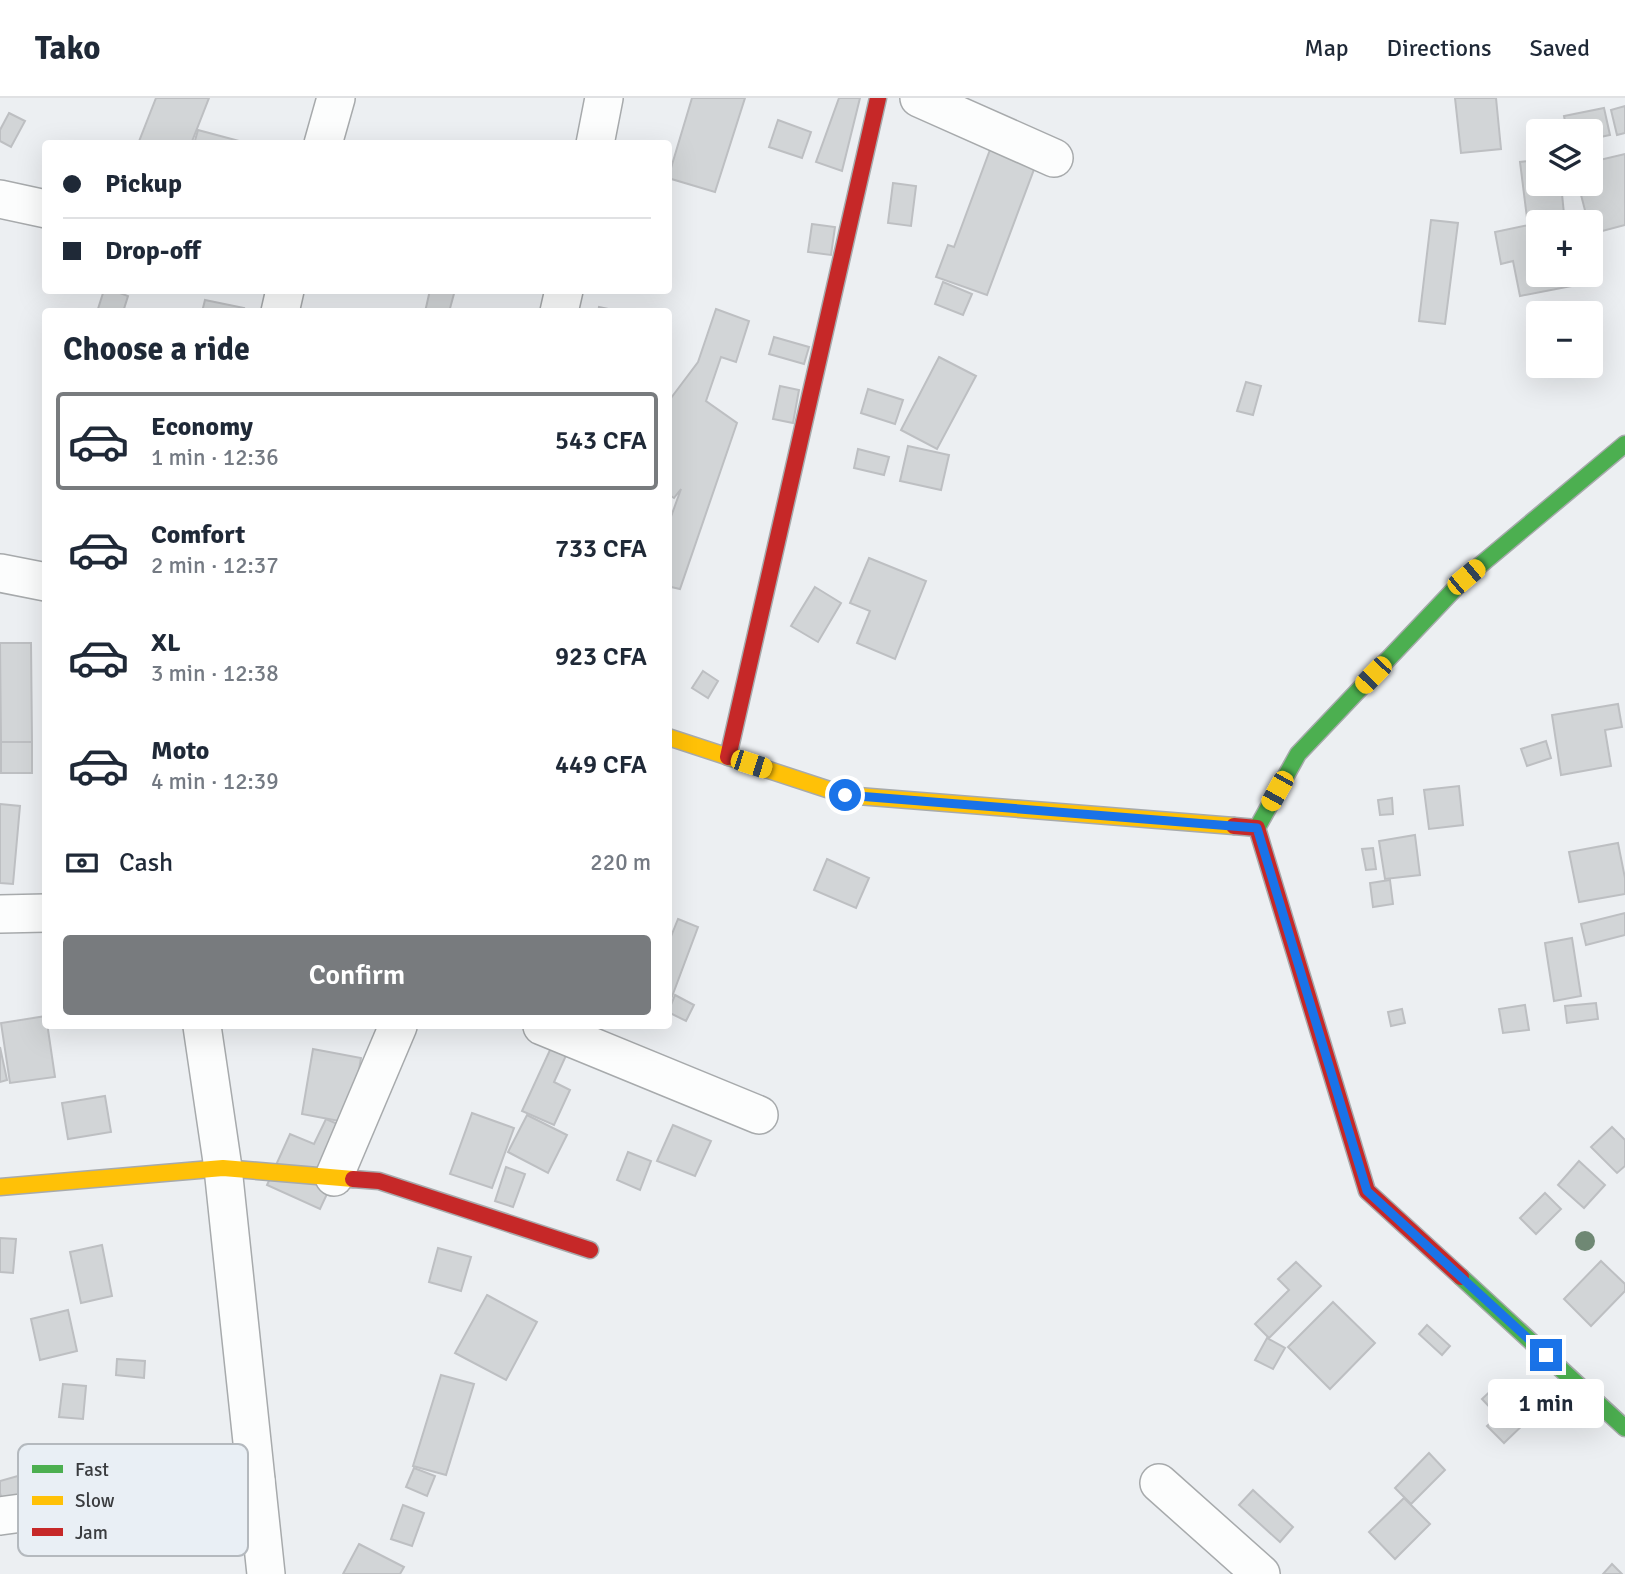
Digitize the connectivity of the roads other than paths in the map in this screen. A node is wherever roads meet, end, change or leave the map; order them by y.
1 (336, 98) edge
2 (604, 98) edge
3 (878, 98) edge
4 (919, 98) edge
5 (324, 140) edge
6 (596, 140) edge
7 (1054, 158) dead end
8 (0, 199) edge
9 (42, 208) edge
10 (1625, 444) edge
11 (0, 573) edge
12 (42, 581) edge
13 (672, 738) edge
14 (728, 757) junction
15 (1257, 828) junction
16 (42, 913) edge
17 (0, 914) edge
18 (202, 1029) edge
19 (397, 1029) edge
20 (549, 1029) edge
21 (759, 1115) dead end
22 (223, 1168) junction
23 (334, 1177) junction
24 (0, 1187) edge
25 (590, 1250) dead end
26 (1625, 1428) edge
27 (256, 1481) junction
28 (248, 1482) edge
29 (1159, 1483) dead end
30 (18, 1514) edge
31 (0, 1516) edge
32 (266, 1574) edge
33 (1261, 1574) edge

1 - 5 street
2 - 6 street
3 - 14 street
4 - 7 street
8 - 9 street
10 - 15 street
11 - 12 street
13 - 14 street
14 - 15 street
15 - 26 street
16 - 17 street
18 - 22 street
19 - 23 street
20 - 21 street
22 - 23 street
22 - 24 street
22 - 27 street
23 - 25 street
27 - 28 street
27 - 32 street
29 - 33 street
30 - 31 street

